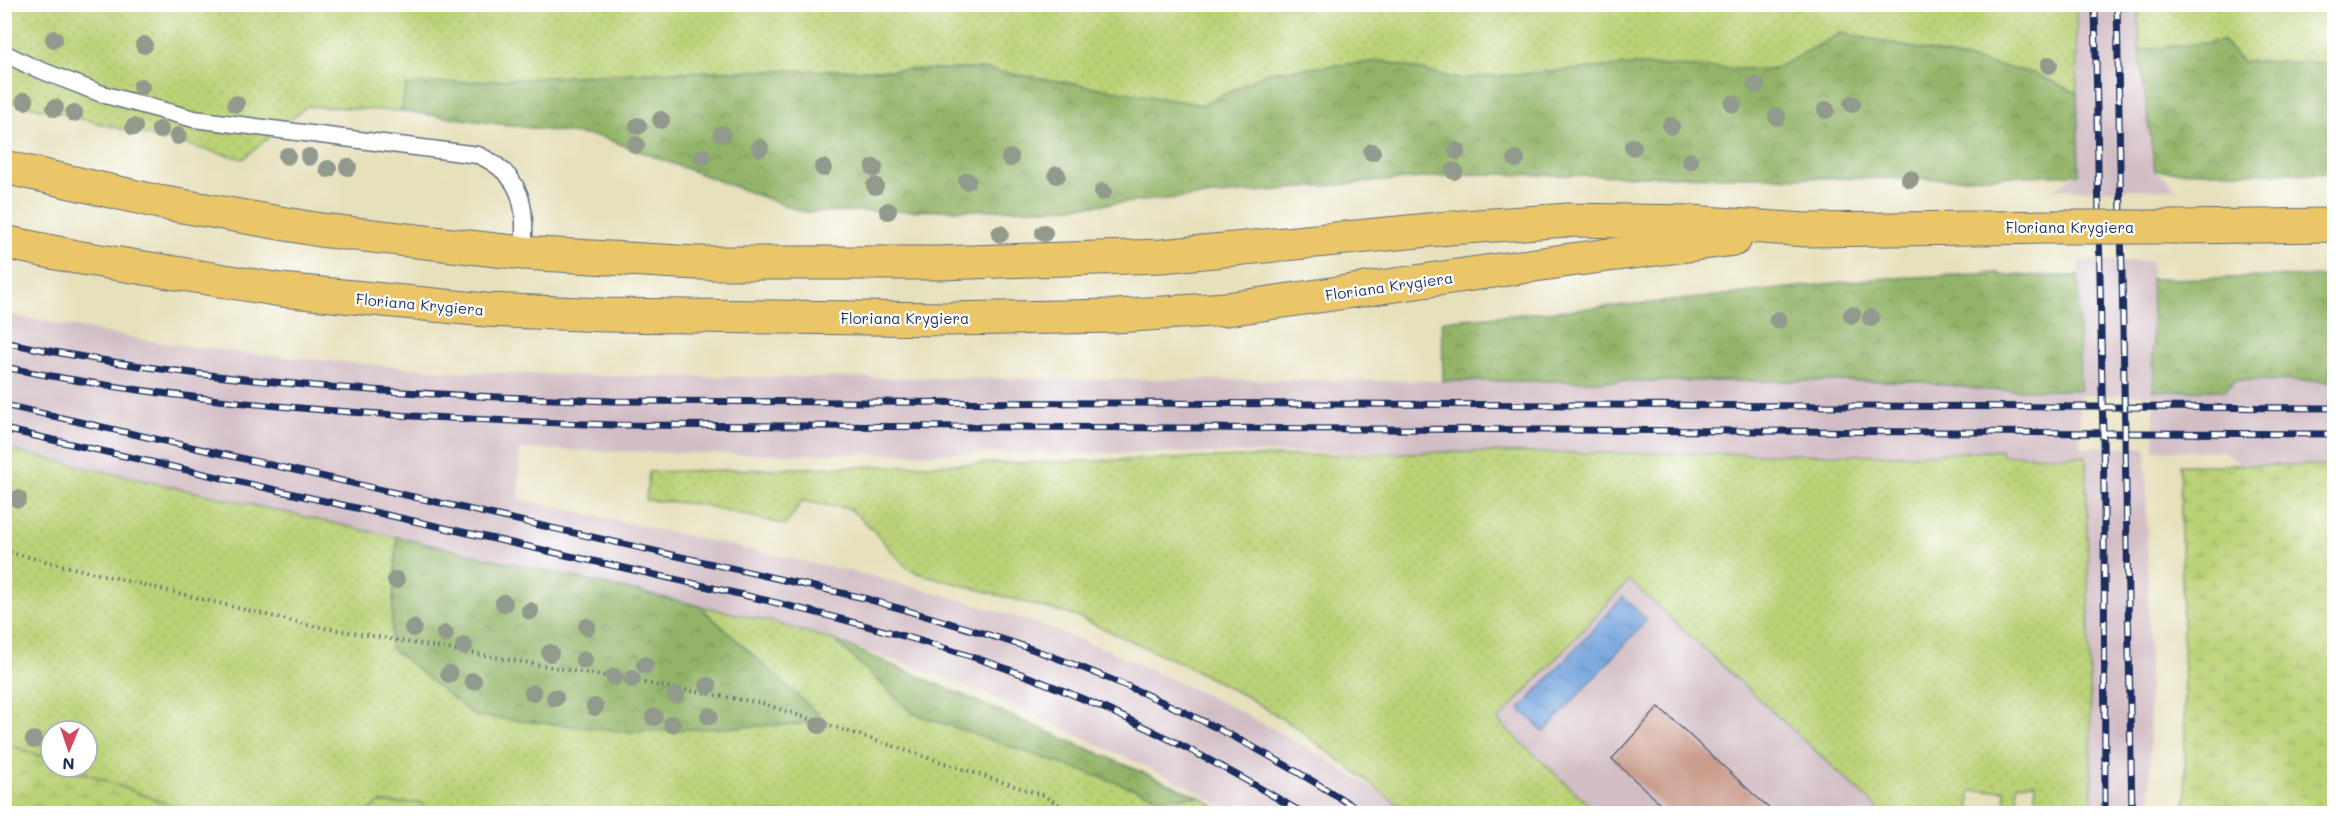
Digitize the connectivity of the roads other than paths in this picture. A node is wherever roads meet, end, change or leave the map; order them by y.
1 (4, 53) edge
2 (4, 167) edge
3 (2334, 225) edge
4 (1806, 230) junction
5 (4, 242) edge
6 (523, 253) junction

1 - 6 lane
2 - 6 main road, Floriana Krygiera
3 - 4 main road, Floriana Krygiera, bridge
4 - 5 main road, Floriana Krygiera
4 - 6 main road, Floriana Krygiera

